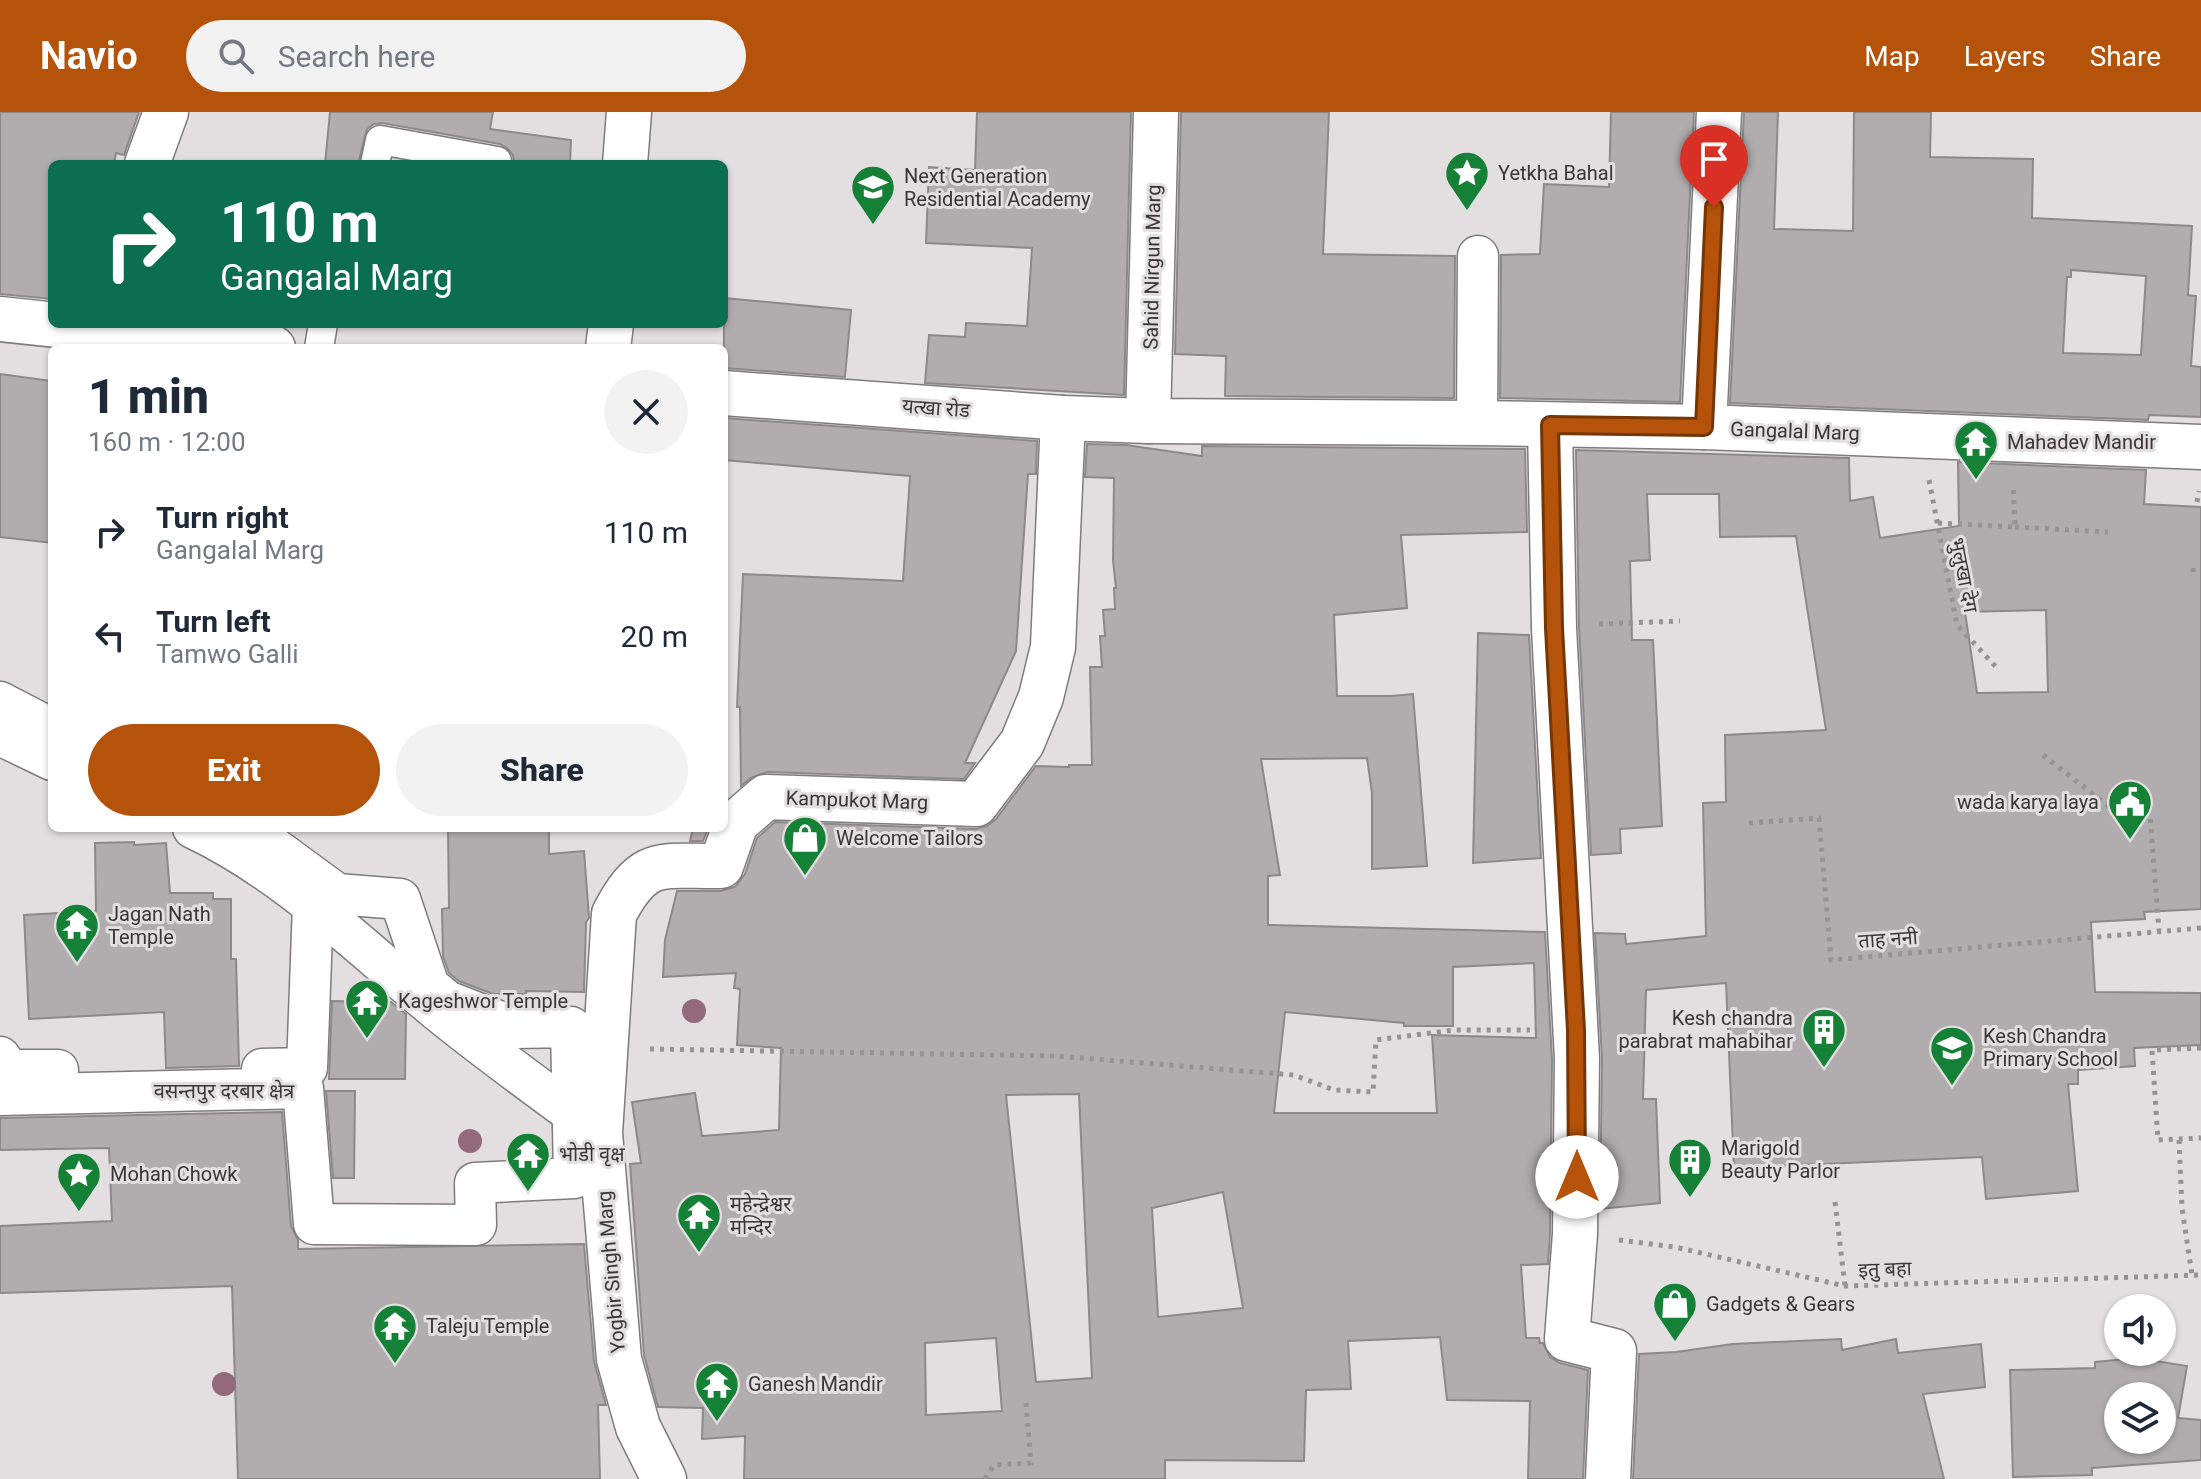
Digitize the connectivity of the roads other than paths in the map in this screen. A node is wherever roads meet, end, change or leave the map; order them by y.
1 (166, 112) edge
2 (629, 112) edge
3 (1156, 112) edge
4 (1719, 112) edge
5 (148, 160) edge
6 (376, 160) edge
7 (491, 160) edge
8 (625, 160) edge
9 (1478, 256) dead end
10 (0, 319) edge
11 (48, 323) edge
12 (112, 328) edge
13 (241, 344) edge
14 (728, 393) edge
15 (1063, 418) junction
16 (1148, 421) junction
17 (1477, 423) junction
18 (1550, 425) junction
19 (1704, 427) junction
20 (2201, 447) edge
21 (0, 702) edge
22 (48, 727) edge
23 (0, 735) edge
24 (48, 758) edge
25 (202, 832) edge
26 (252, 832) edge
27 (313, 905) junction
28 (0, 1057) edge
29 (0, 1095) edge
30 (600, 1133) junction
31 (664, 1479) edge
32 (1608, 1479) edge

1 - 5 street
2 - 8 street
3 - 16 street, Sahid Nirgun Marg
4 - 19 street
6 - 7 lane
9 - 17 street
10 - 11 street
12 - 13 street
14 - 15 street, यत्खा रोड
15 - 16 street, यत्खा रोड
15 - 30 street, Kampukot Marg
16 - 17 street, Gangalal Marg
17 - 18 street, Gangalal Marg
18 - 19 street, Gangalal Marg
18 - 32 street
19 - 20 street, Gangalal Marg
21 - 22 street
23 - 24 street
25 - 27 street
26 - 29 street, वसन्तपुर दरबार क्षेत्र
27 - 28 street
27 - 30 street
30 - 31 street, Yogbir Singh Marg

